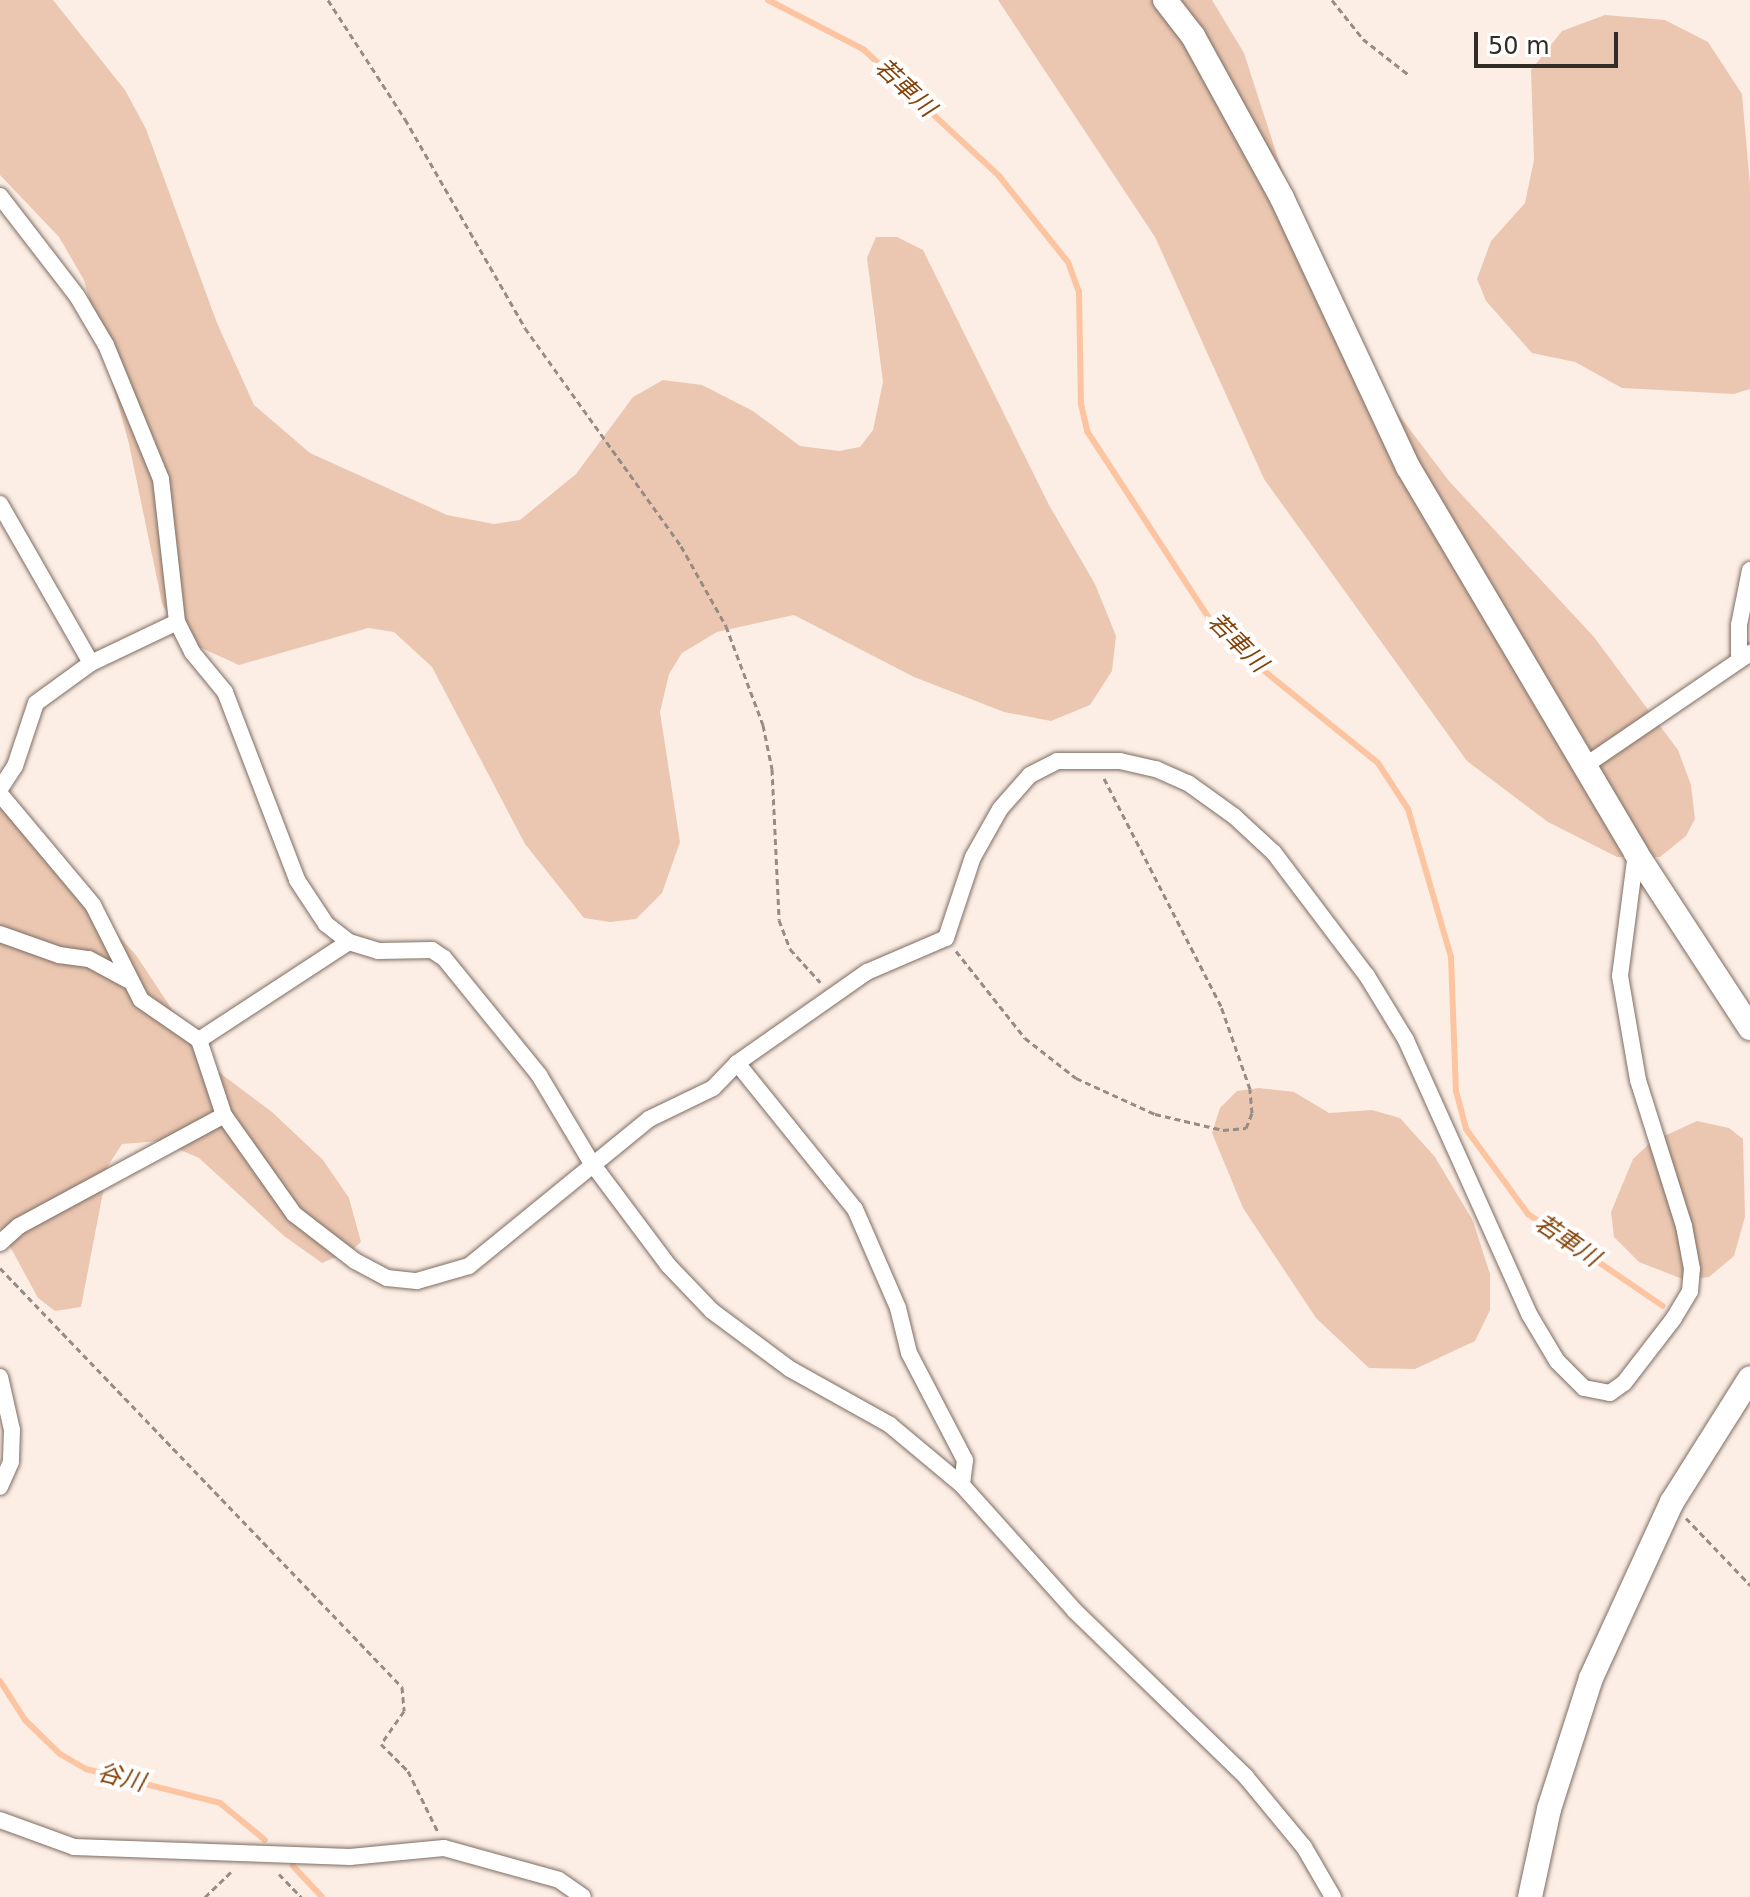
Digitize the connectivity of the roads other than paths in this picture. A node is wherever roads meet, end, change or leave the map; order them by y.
1 (1165, 0) edge
2 (0, 196) edge
3 (0, 504) edge
4 (1750, 570) edge
5 (177, 622) junction
6 (1744, 655) edge
7 (91, 663) junction
8 (1586, 765) junction
9 (0, 791) edge
10 (1636, 853) junction
11 (0, 934) edge
12 (349, 942) junction
13 (128, 980) junction
14 (1750, 1028) edge
15 (199, 1040) junction
16 (737, 1063) junction
17 (224, 1115) junction
18 (591, 1162) junction
19 (0, 1243) edge
20 (0, 1377) edge
21 (1750, 1378) edge
22 (962, 1485) junction
23 (0, 1487) edge
24 (0, 1820) edge
25 (583, 1897) edge
26 (1333, 1897) edge
27 (1530, 1897) edge

1 - 8 street
2 - 5 street
3 - 7 street
4 - 6 street
5 - 7 street
5 - 12 street
6 - 8 street
7 - 9 street
8 - 10 street
9 - 13 street
10 - 14 street
10 - 16 street
11 - 13 street
12 - 15 street
12 - 18 street
13 - 15 street
15 - 17 street
16 - 18 street
16 - 22 street
17 - 18 street
17 - 19 street
18 - 22 street
20 - 23 street
21 - 27 street
22 - 26 street
24 - 25 street

